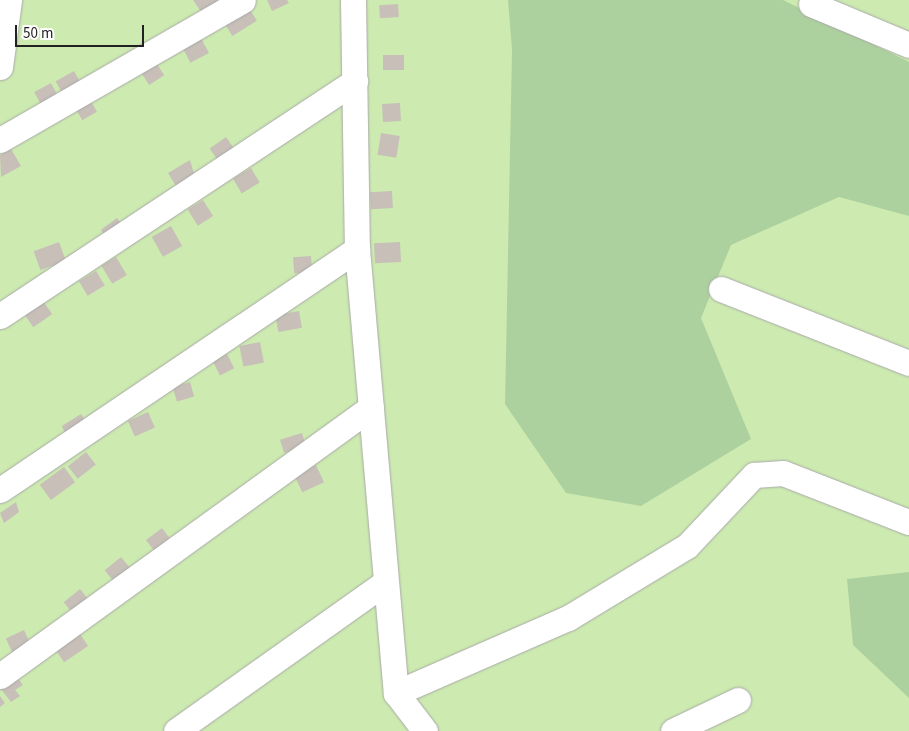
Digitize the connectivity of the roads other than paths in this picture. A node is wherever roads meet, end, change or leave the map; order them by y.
1 (9, 0) edge
2 (242, 0) edge
3 (353, 0) edge
4 (811, 4) dead end
5 (909, 45) edge
6 (0, 67) edge
7 (355, 81) junction
8 (0, 140) edge
9 (357, 249) junction
10 (721, 289) dead end
11 (0, 316) edge
12 (909, 363) edge
13 (371, 407) junction
14 (0, 490) edge
15 (909, 522) edge
16 (386, 582) junction
17 (0, 676) edge
18 (396, 692) junction
19 (738, 700) dead end
20 (176, 731) edge
21 (425, 731) edge
22 (673, 731) edge

1 - 6 lane
2 - 8 lane
3 - 7 lane
4 - 5 lane
7 - 9 lane
7 - 11 lane
9 - 13 lane
9 - 14 lane
10 - 12 lane
13 - 16 lane
13 - 17 lane
15 - 18 lane
16 - 18 lane
16 - 20 lane
18 - 21 lane
19 - 22 lane

